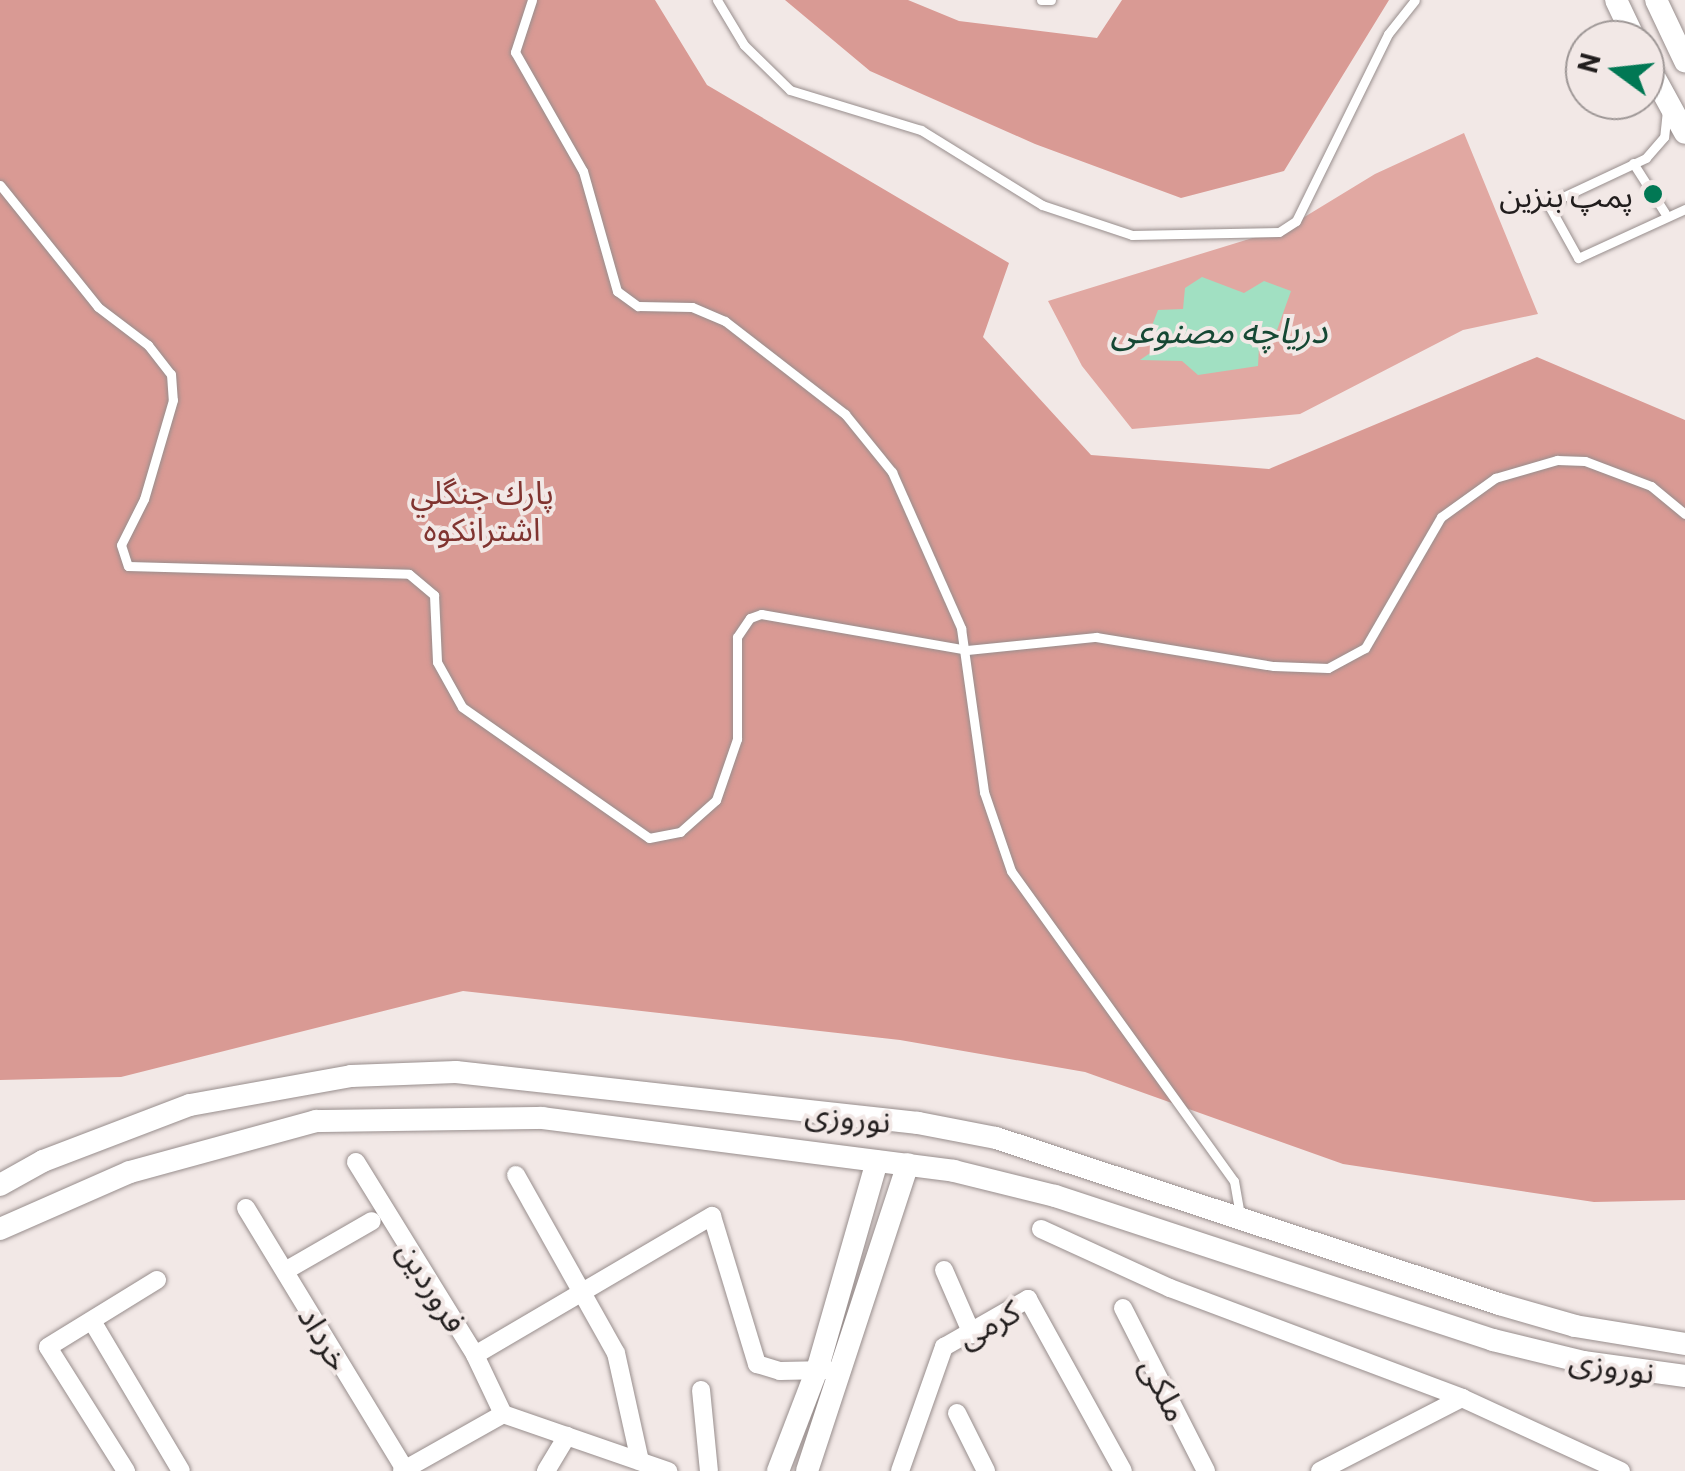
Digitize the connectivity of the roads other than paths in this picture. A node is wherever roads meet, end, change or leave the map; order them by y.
1 (532, 0) edge
2 (717, 0) edge
3 (1041, 0) edge
4 (1051, 0) edge
5 (1415, 0) edge
6 (1656, 0) edge
7 (1685, 61) edge
8 (1665, 97) edge
9 (1668, 102) junction
10 (1685, 133) edge
11 (1634, 163) junction
12 (0, 185) edge
13 (1685, 209) edge
14 (1665, 212) junction
15 (1685, 514) edge
16 (966, 650) junction
17 (725, 1102) junction
18 (720, 1140) junction
19 (878, 1161) junction
20 (356, 1162) dead end
21 (908, 1164) junction
22 (516, 1174) dead end
23 (0, 1185) edge
24 (246, 1208) dead end
25 (1240, 1214) junction
26 (372, 1221) dead end
27 (0, 1229) edge
28 (1041, 1229) dead end
29 (944, 1270) dead end
30 (284, 1271) junction
31 (158, 1280) dead end
32 (585, 1289) junction
33 (1123, 1308) dead end
34 (92, 1321) junction
35 (972, 1334) junction
36 (1685, 1344) edge
37 (476, 1355) junction
38 (818, 1367) junction
39 (842, 1374) junction
40 (1685, 1376) edge
41 (701, 1390) dead end
42 (1462, 1398) junction
43 (956, 1413) dead end
44 (503, 1414) junction
45 (567, 1436) junction
46 (1594, 1460) junction
47 (640, 1461) junction
48 (404, 1470) edge
49 (126, 1471) edge
50 (182, 1471) edge
51 (546, 1471) edge
52 (668, 1471) edge
53 (708, 1471) edge
54 (778, 1471) edge
55 (808, 1471) edge
56 (900, 1471) edge
57 (986, 1471) edge
58 (1123, 1471) edge
59 (1206, 1471) edge
60 (1320, 1471) edge
61 (1573, 1471) edge
62 (1621, 1471) edge

1 - 16 lane
2 - 5 lane
3 - 4 lane
6 - 7 street
8 - 9 street
9 - 10 street
9 - 11 lane
11 - 14 lane
11 - 14 lane
12 - 16 lane
13 - 14 lane
15 - 16 lane
16 - 25 lane
17 - 18 street
17 - 23 street, نوروزی
17 - 25 street, نوروزی
18 - 19 street, نوروزی
18 - 27 street, نوروزی
19 - 21 street, نوروزی
19 - 38 street, نوروزی
20 - 37 street, فروردین
21 - 39 street, نوروزی
21 - 40 street, نوروزی
22 - 32 street
24 - 30 street, خرداد
25 - 36 street, نوروزی
26 - 30 street
28 - 42 street
29 - 35 street
30 - 48 street, خرداد
31 - 34 street
32 - 37 street
32 - 38 street
32 - 47 street
33 - 59 street, ملکی
34 - 49 street
34 - 50 street
35 - 56 street, کرمی
35 - 58 street, کرمی
37 - 44 street, فروردین
38 - 39 street
38 - 54 street, نوروزی
39 - 55 street, نوروزی
41 - 53 street
42 - 46 street
42 - 60 street
43 - 57 street
44 - 45 street
44 - 48 street
45 - 47 street
45 - 51 street
46 - 61 street
46 - 62 street
47 - 52 street

